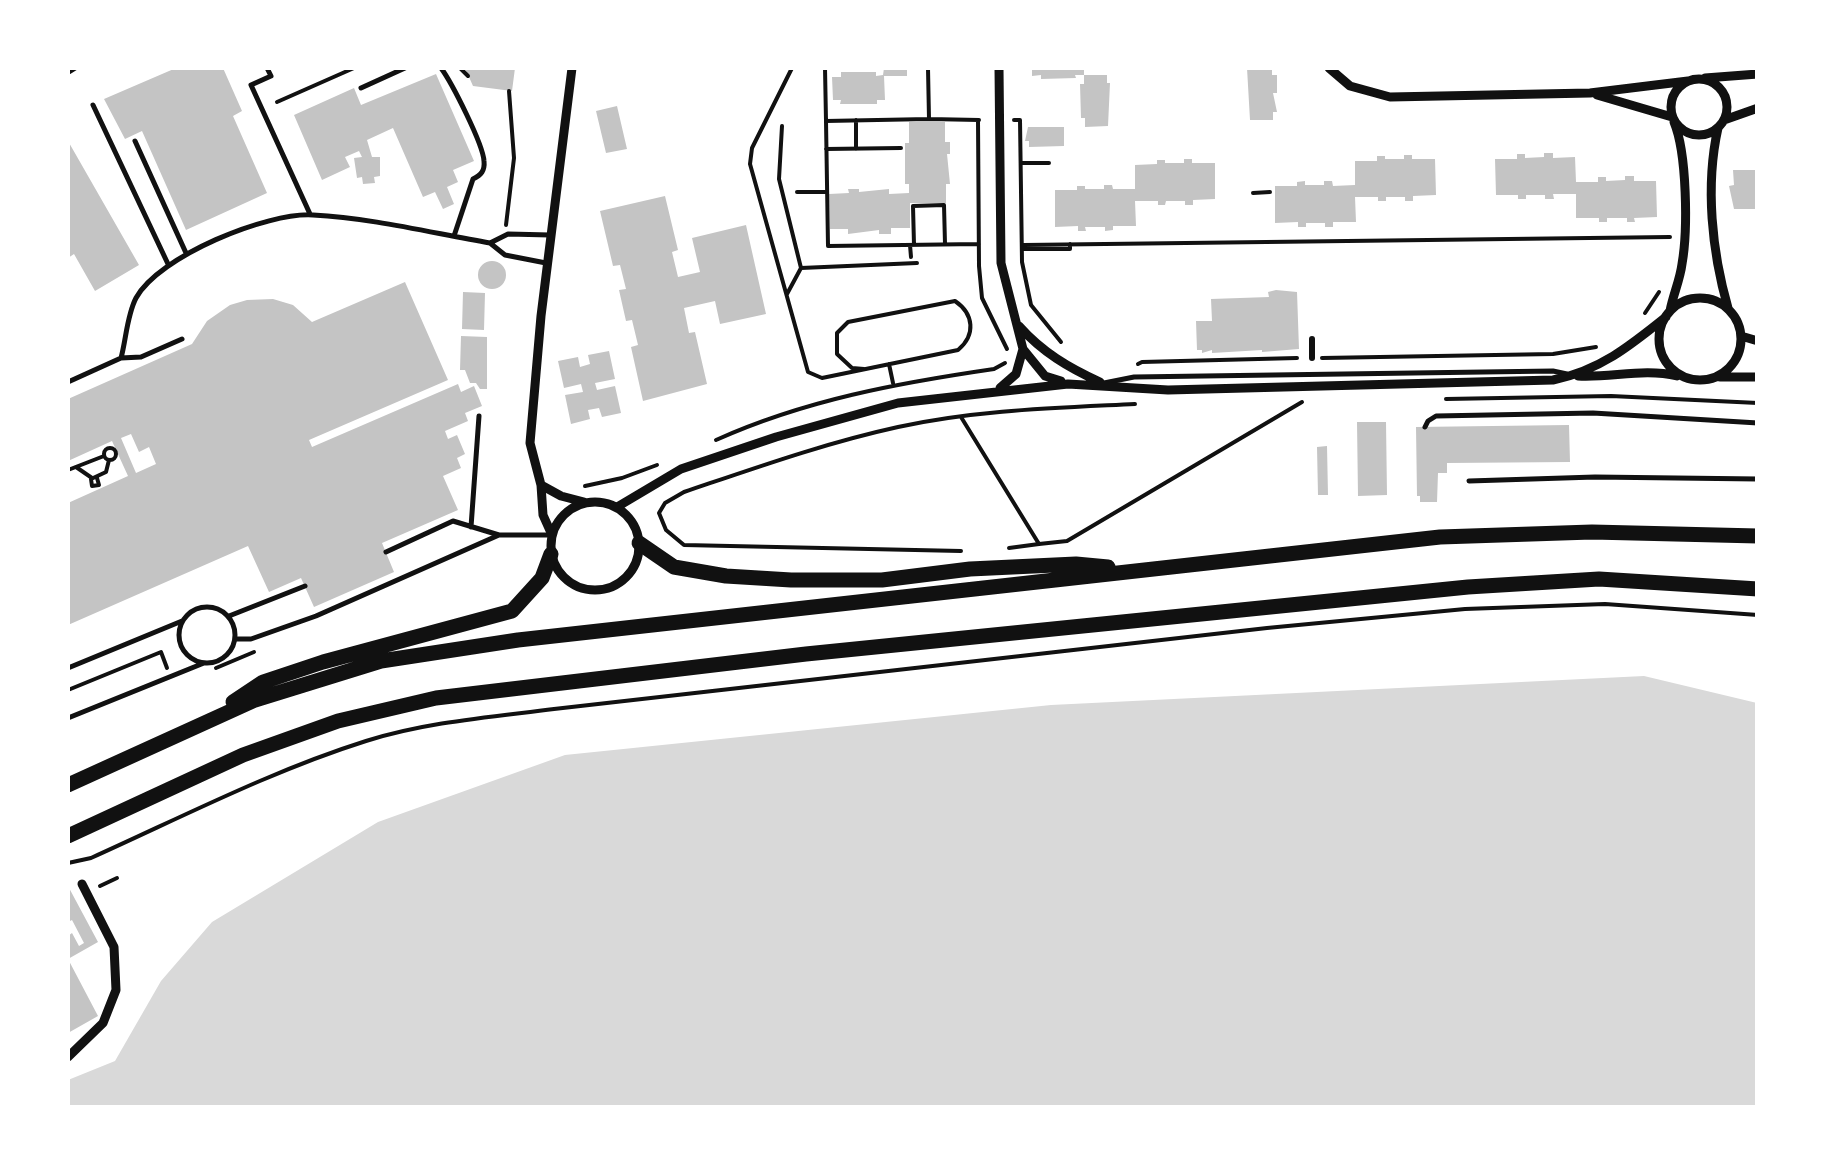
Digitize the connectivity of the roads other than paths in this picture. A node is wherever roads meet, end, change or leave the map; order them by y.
1 (267, 68) edge
2 (405, 68) edge
3 (441, 68) edge
4 (572, 68) edge
5 (999, 68) edge
6 (1329, 68) edge
7 (1758, 74) edge
8 (1693, 80) junction
9 (362, 88) dead end
10 (1590, 93) junction
11 (93, 105) dead end
12 (1758, 108) edge
13 (1673, 119) junction
14 (1721, 124) junction
15 (135, 140) dead end
16 (310, 214) junction
17 (550, 235) junction
18 (454, 236) junction
19 (490, 243) junction
20 (186, 253) junction
21 (547, 263) junction
22 (168, 264) junction
23 (1729, 310) junction
24 (1668, 315) junction
25 (1015, 320) junction
26 (1741, 336) junction
27 (182, 339) dead end
28 (1312, 339) dead end
29 (1758, 342) edge
30 (1042, 348) junction
31 (1023, 349) junction
32 (121, 358) junction
33 (1312, 358) road end
34 (1044, 376) junction
35 (1575, 376) junction
36 (1717, 377) junction
37 (1758, 377) edge
38 (1687, 378) junction
39 (68, 382) edge
40 (1068, 384) junction
41 (1102, 384) junction
42 (1033, 386) junction
43 (998, 390) junction
44 (479, 416) dead end
45 (1758, 423) edge
46 (1426, 427) dead end
47 (1758, 479) edge
48 (1469, 481) dead end
49 (541, 485) junction
50 (587, 502) junction
51 (616, 507) junction
52 (471, 527) junction
53 (499, 534) junction
54 (552, 535) junction
55 (1758, 536) edge
56 (639, 544) junction
57 (386, 552) dead end
58 (551, 554) junction
59 (1142, 570) junction
60 (305, 586) dead end
61 (1758, 589) edge
62 (228, 616) junction
63 (182, 621) junction
64 (234, 639) junction
65 (204, 663) junction
66 (68, 668) edge
67 (68, 718) edge
68 (202, 722) junction
69 (68, 785) edge
70 (68, 836) edge
71 (82, 884) dead end
72 (68, 1057) edge

1 - 16 lane
2 - 9 lane
3 - 18 lane
4 - 17 street
5 - 25 street
6 - 10 street
7 - 8 street
8 - 10 street
8 - 13 street
8 - 14 street
10 - 13 street
11 - 22 lane
12 - 14 street
13 - 14 street
13 - 24 street
14 - 23 street
15 - 20 lane
16 - 18 lane
16 - 20 lane
17 - 19 lane
17 - 21 street
18 - 19 lane
19 - 21 lane
20 - 22 lane
21 - 49 street
22 - 32 lane
23 - 24 street
23 - 26 street
24 - 35 street
24 - 38 street
25 - 30 street
25 - 31 street
26 - 29 street
26 - 36 street
27 - 32 lane
28 - 33 street
30 - 34 street
30 - 41 street
31 - 34 street
31 - 43 street
32 - 39 lane
34 - 40 street
34 - 42 street
35 - 38 street
35 - 41 street
36 - 37 street
36 - 38 street
40 - 41 street
40 - 42 street
42 - 43 street
43 - 51 street
44 - 52 lane
45 - 46 lane
47 - 48 lane
49 - 50 street
49 - 54 street
50 - 51 street
50 - 54 street
51 - 56 street
52 - 53 lane
52 - 57 lane
53 - 54 lane
53 - 64 lane
54 - 58 street
55 - 59 highway
56 - 58 street
56 - 59 highway
58 - 68 highway
59 - 68 highway
60 - 62 lane
61 - 70 highway
62 - 63 lane
62 - 64 lane
63 - 65 lane
63 - 66 lane
64 - 65 lane
65 - 67 lane
68 - 69 highway
71 - 72 street

